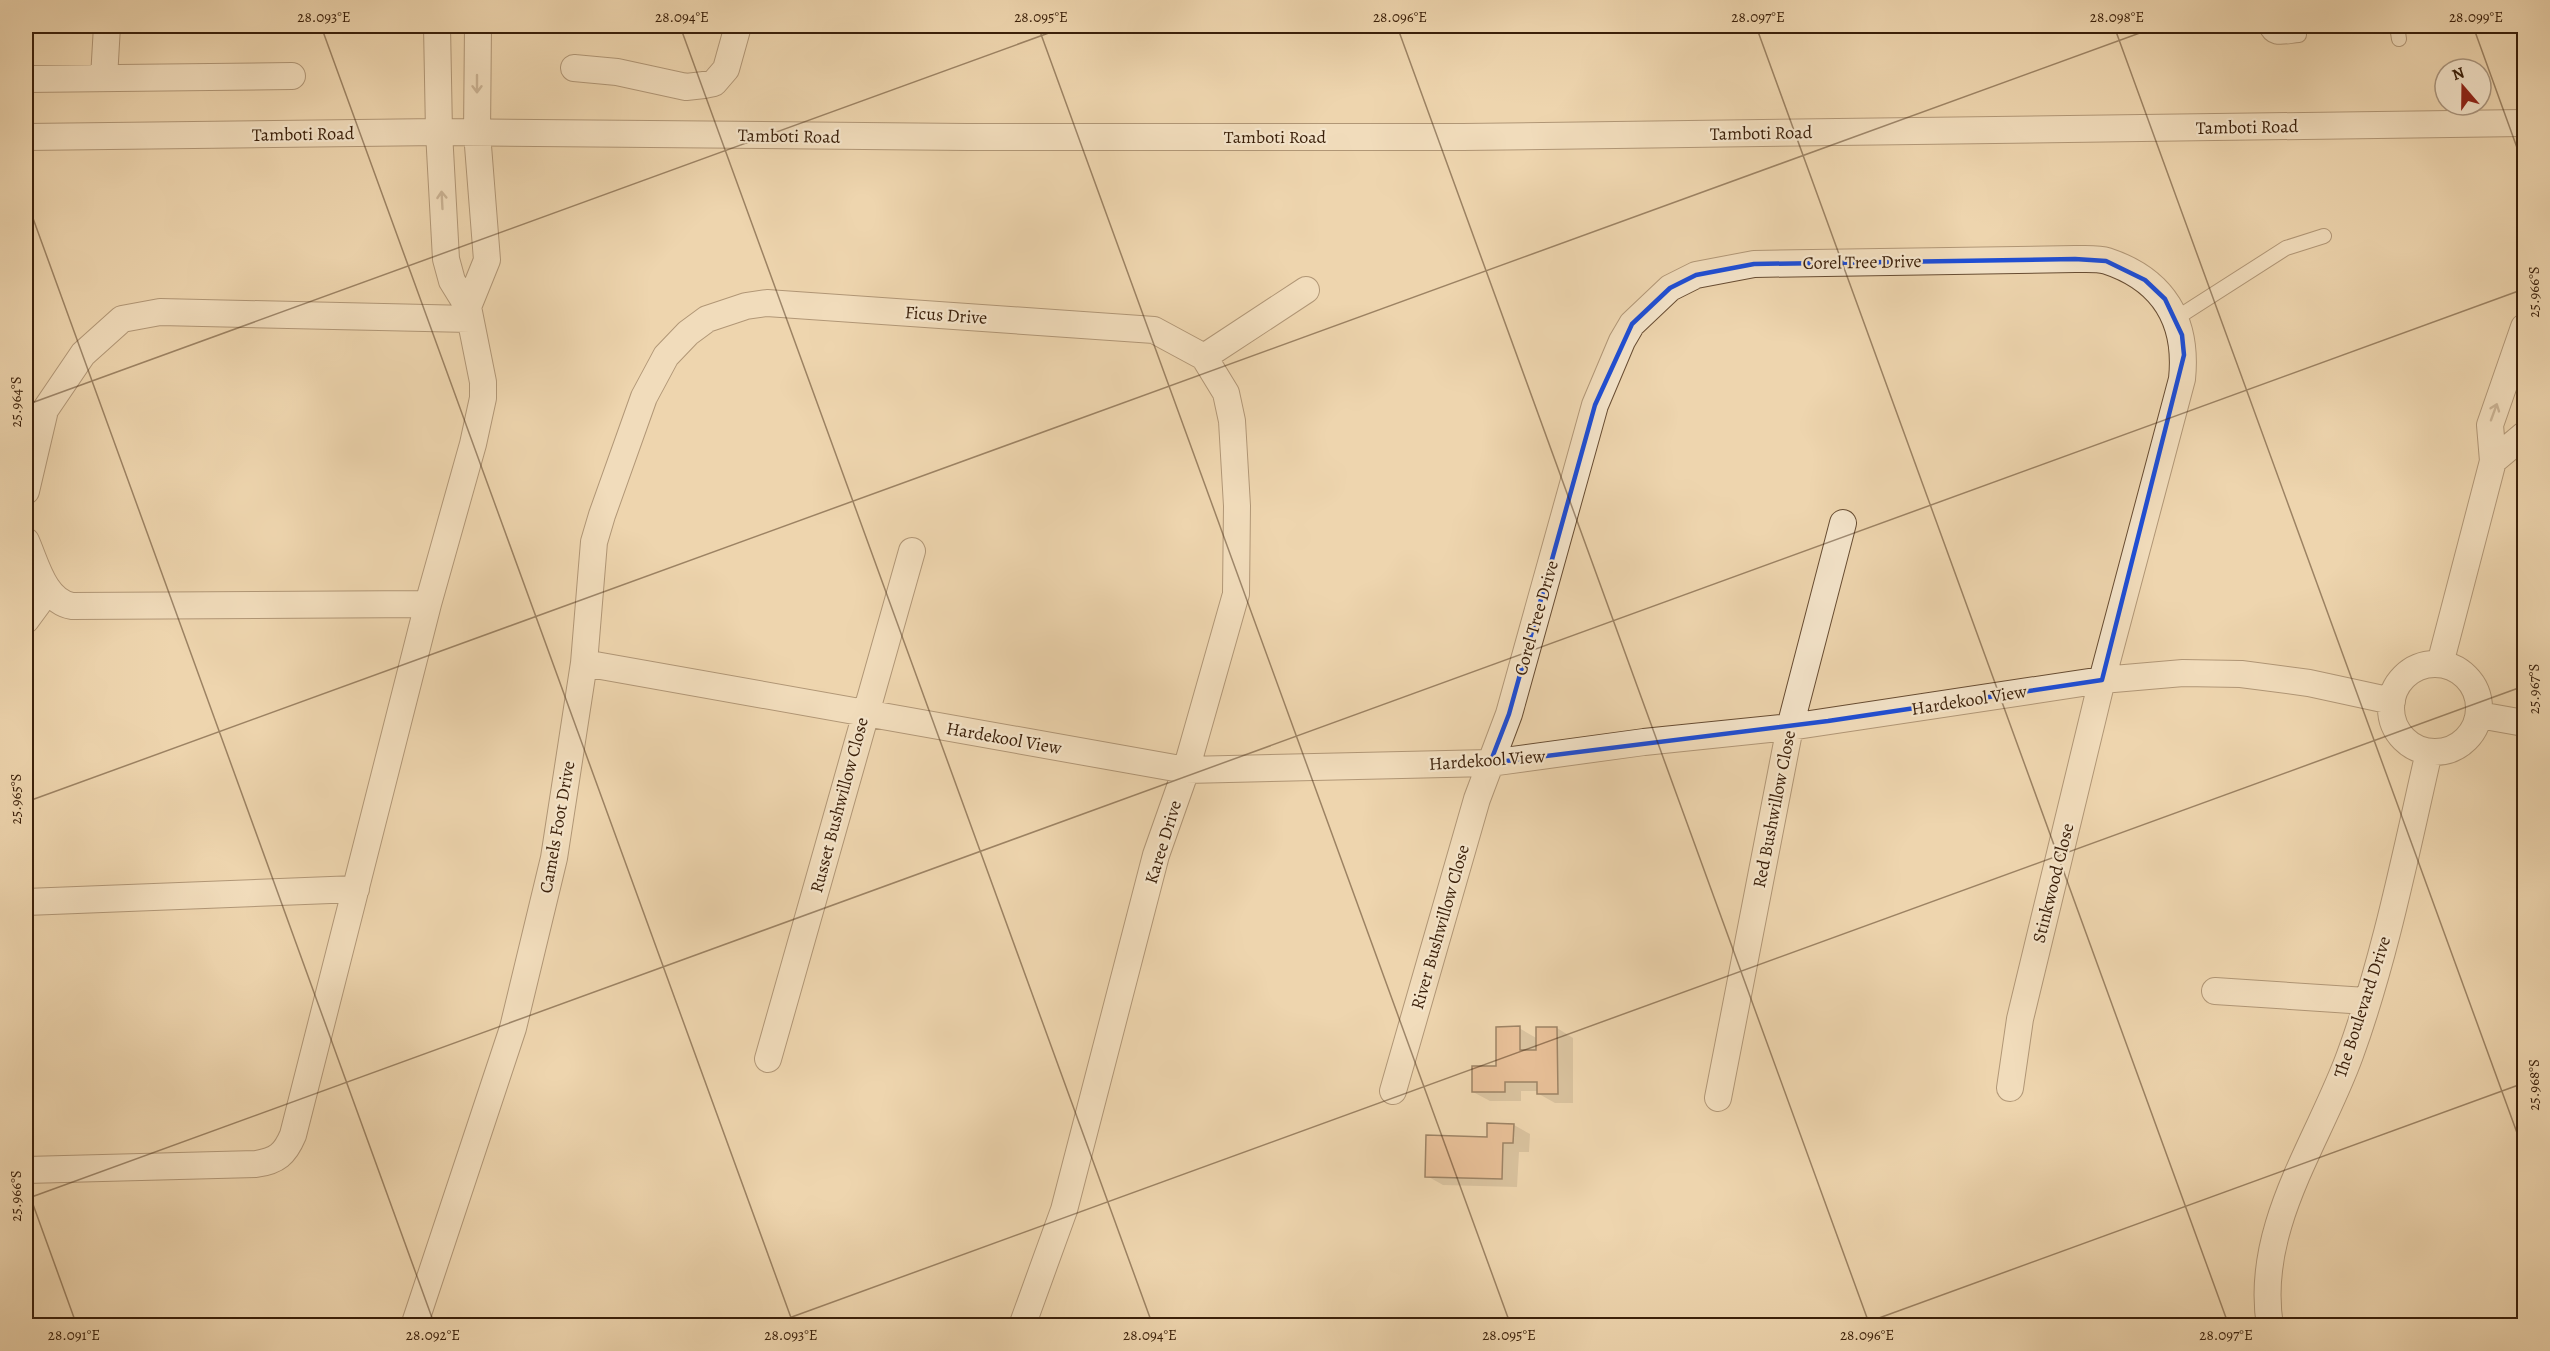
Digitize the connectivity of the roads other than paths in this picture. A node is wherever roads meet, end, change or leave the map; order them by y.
1 (107, 26) edge
2 (437, 26) edge
3 (478, 26) edge
4 (738, 26) edge
5 (2266, 26) edge
6 (2299, 35) dead end
7 (574, 68) dead end
8 (292, 76) dead end
9 (104, 78) junction
10 (26, 79) edge
11 (2524, 123) edge
12 (439, 132) junction
13 (477, 133) junction
14 (26, 137) edge
15 (2324, 236) dead end
16 (1306, 290) dead end
17 (469, 313) junction
18 (2175, 319) junction
19 (2524, 327) edge
20 (688, 333) joint
21 (1204, 357) junction
22 (35, 412) edge
23 (2524, 435) edge
24 (2493, 461) junction
25 (26, 491) edge
26 (1843, 523) dead end
27 (26, 541) edge
28 (912, 551) dead end
29 (48, 591) junction
30 (428, 604) junction
31 (26, 620) edge
32 (584, 663) junction
33 (2440, 664) junction
34 (2102, 680) junction
35 (2392, 701) junction
36 (864, 712) junction
37 (2479, 715) junction
38 (2524, 723) edge
39 (1790, 727) junction
40 (2429, 752) junction
41 (1490, 763) junction
42 (1186, 770) junction
43 (356, 889) junction
44 (26, 903) edge
45 (2215, 992) dead end
46 (2366, 1001) junction
47 (768, 1059) dead end
48 (2010, 1088) dead end
49 (1393, 1091) dead end
50 (1718, 1098) dead end
51 (26, 1170) edge
52 (414, 1326) edge
53 (1023, 1326) edge
54 (2270, 1326) edge

1 - 9 street
2 - 12 street
3 -> 13 street
4 - 7 street
5 - 6 lane
8 - 9 street
9 - 10 street
11 - 13 street, Tamboti Road
12 - 13 street, Tamboti Road
12 - 14 street, Tamboti Road
17 -> 12 street
13 - 17 street
15 - 18 lane
16 - 21 street
17 - 22 street
17 - 30 street
18 - 34 street, Corel Tree Drive
18 - 41 street, Corel Tree Drive
24 -> 19 street
20 - 21 street, Ficus Drive
20 - 32 street, Camels Foot Drive
21 - 42 street, Karee Drive
22 - 25 street
23 - 24 street
24 - 33 street
26 - 39 street, Red Bushwillow Close
27 - 29 street
28 - 36 street, Russet Bushwillow Close
29 - 30 street
29 - 31 street
30 - 43 street
32 - 36 street, Hardekool View
32 - 52 street, Camels Foot Drive
33 - 35 street
33 - 37 street
34 - 35 street, Hardekool View
34 - 39 street, Hardekool View
34 - 48 street, Stinkwood Close
35 - 40 street
36 - 42 street, Hardekool View
36 - 47 street, Russet Bushwillow Close
37 - 38 street
37 - 40 street
39 - 41 street, Hardekool View
39 - 50 street, Red Bushwillow Close
40 - 46 street, The Boulevard Drive
41 - 42 street, Hardekool View
41 - 49 street, River Bushwillow Close
42 - 53 street, Karee Drive
43 - 44 street
43 - 51 street
45 - 46 street
46 - 54 street, The Boulevard Drive

